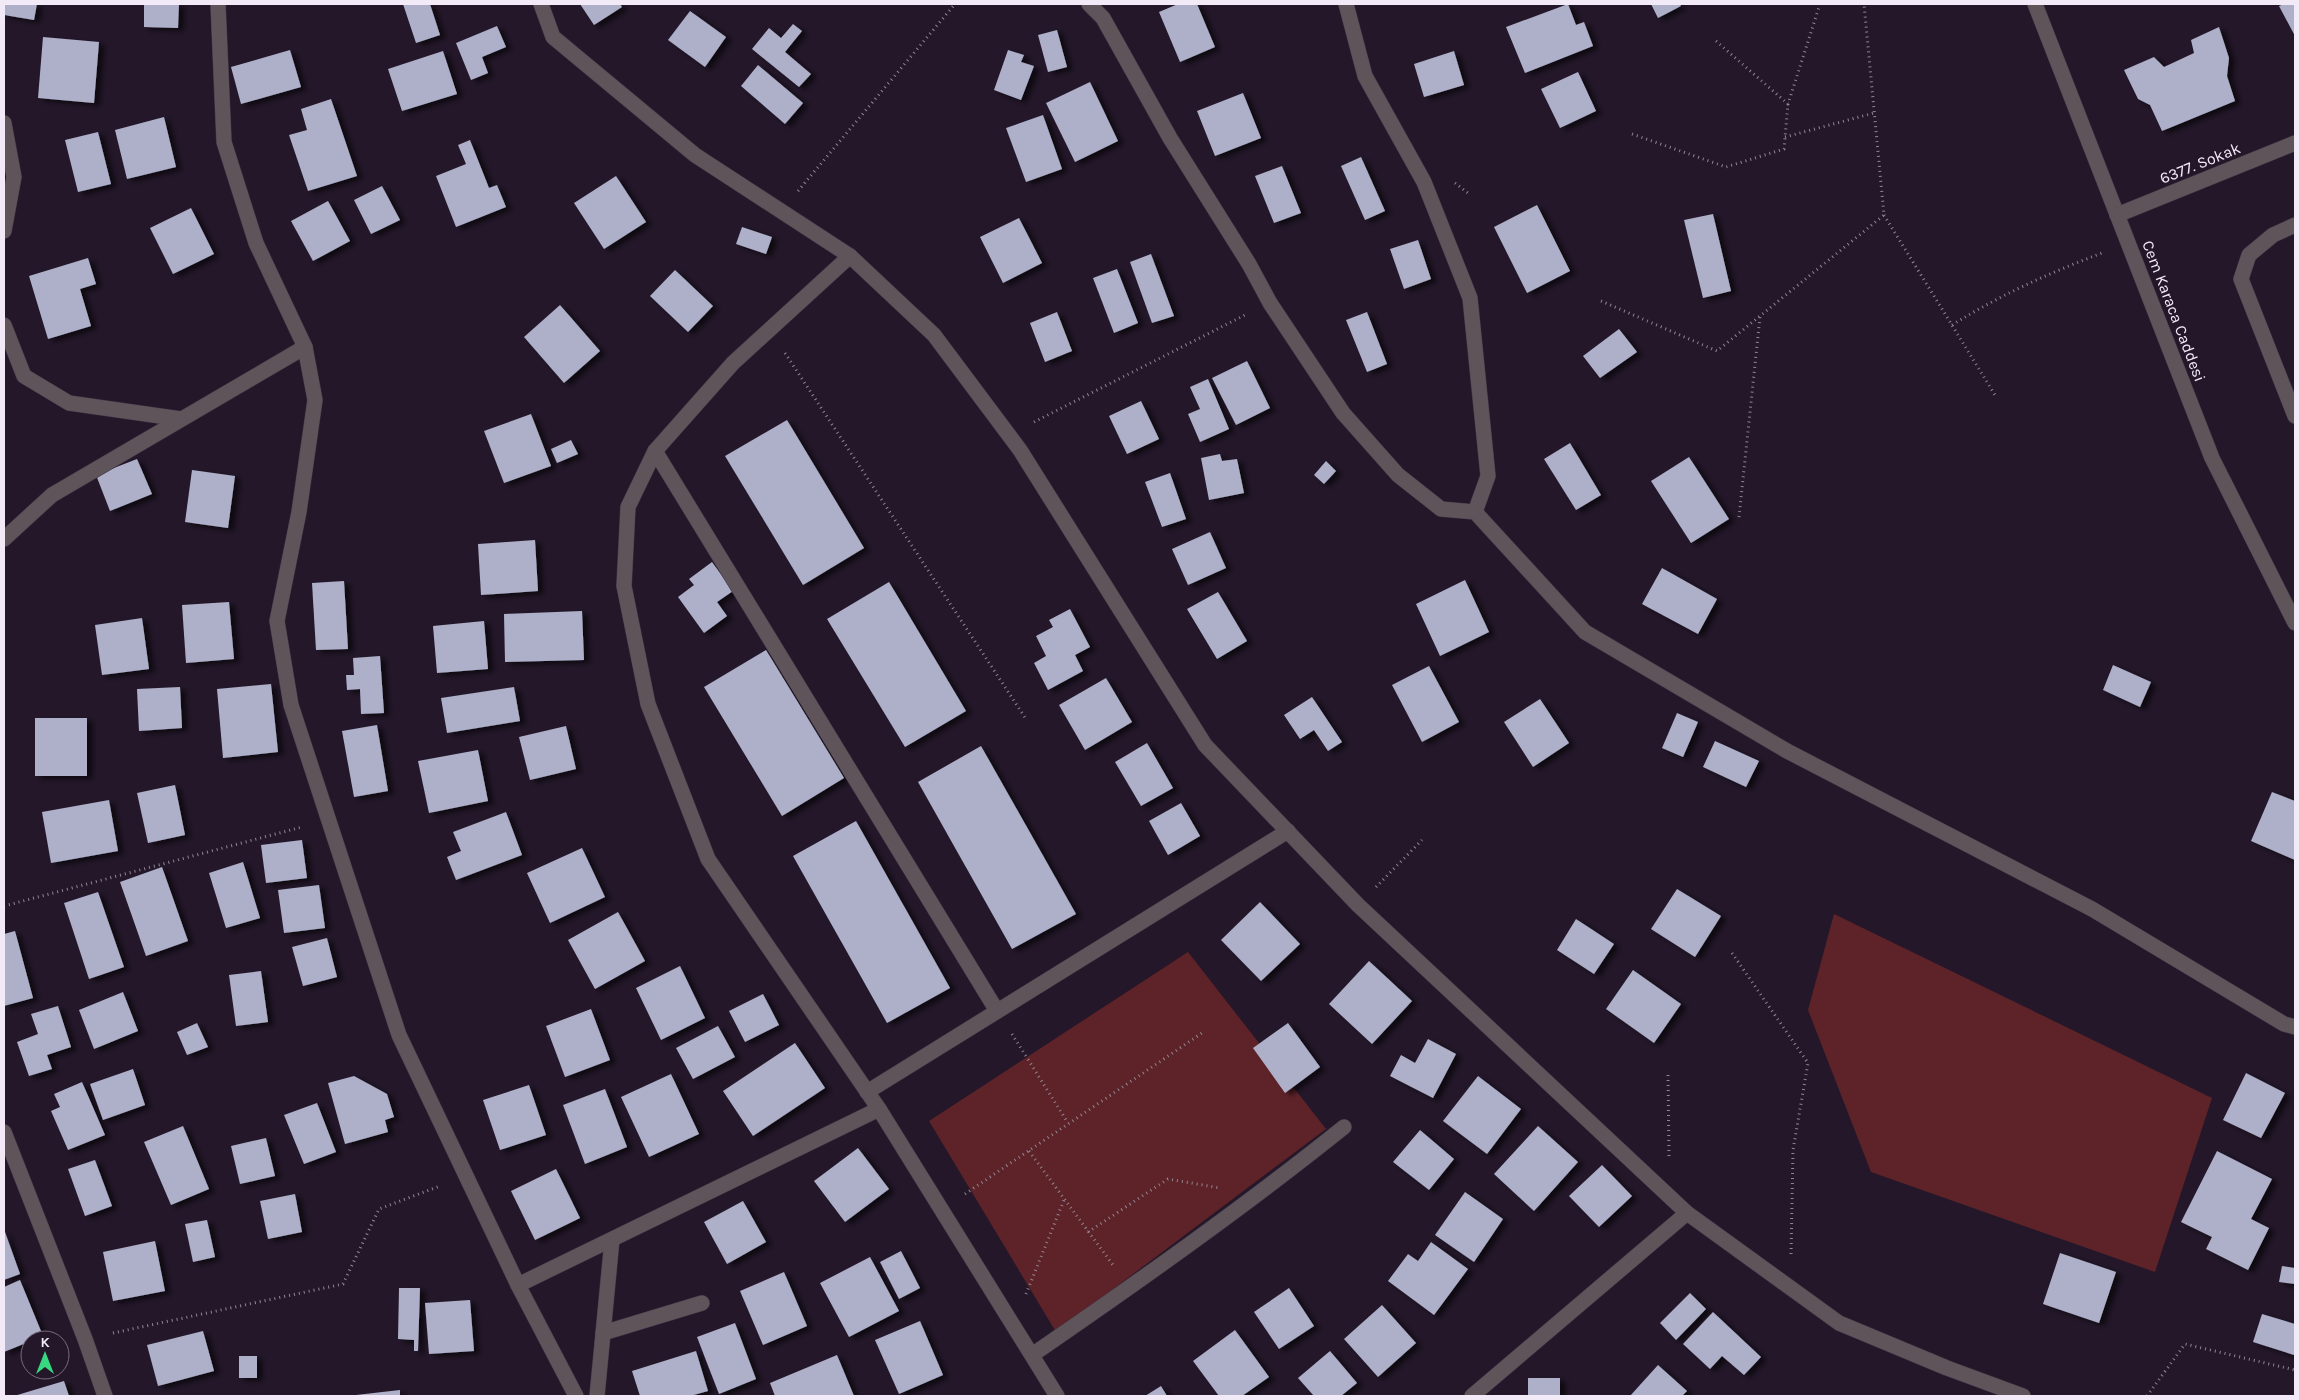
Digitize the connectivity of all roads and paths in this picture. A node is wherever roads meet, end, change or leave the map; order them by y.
1 (218, 4) edge
2 (541, 4) edge
3 (955, 4) edge
4 (1089, 4) edge
5 (1346, 4) edge
6 (1820, 4) edge
7 (1864, 4) edge
8 (2035, 4) edge
9 (1716, 41) dead end
10 (1788, 104) junction
11 (1874, 113) junction
12 (4, 123) edge
13 (1632, 134) dead end
14 (1785, 136) junction
15 (2295, 143) edge
16 (781, 212) junction
17 (1884, 215) junction
18 (2117, 215) junction
19 (2295, 225) edge
20 (4, 231) edge
21 (2128, 243) junction
22 (850, 256) junction
23 (1602, 302) dead end
24 (1270, 303) junction
25 (1760, 316) junction
26 (4, 325) edge
27 (1952, 325) junction
28 (770, 329) junction
29 (305, 347) junction
30 (1994, 395) dead end
31 (2295, 416) edge
32 (181, 419) junction
33 (1009, 435) junction
34 (655, 451) junction
35 (1475, 512) junction
36 (1739, 517) dead end
37 (4, 539) edge
38 (2295, 624) edge
39 (1026, 719) dead end
40 (329, 819) junction
41 (1288, 831) junction
42 (1422, 840) dead end
43 (1358, 905) junction
44 (4, 906) edge
45 (1732, 953) dead end
46 (997, 1011) junction
47 (2295, 1028) edge
48 (1202, 1033) dead end
49 (1668, 1075) dead end
50 (867, 1092) junction
51 (879, 1109) junction
52 (1068, 1123) junction
53 (1344, 1127) dead end
54 (4, 1132) edge
55 (1028, 1151) junction
56 (466, 1177) junction
57 (1260, 1194) junction
58 (1669, 1196) junction
59 (1064, 1200) junction
60 (942, 1210) junction
61 (1687, 1213) junction
62 (1088, 1232) junction
63 (612, 1240) junction
64 (518, 1285) junction
65 (1130, 1288) junction
66 (1791, 1288) junction
67 (702, 1303) dead end
68 (1013, 1326) junction
69 (603, 1333) junction
70 (85, 1339) junction
71 (1032, 1355) junction
72 (2295, 1370) edge
73 (105, 1396) edge
74 (576, 1396) edge
75 (597, 1396) edge
76 (1057, 1396) edge
77 (1472, 1396) edge
78 (2023, 1396) edge
79 (2147, 1396) edge

1 - 29 street
2 - 16 street
3 - 16 path
4 - 24 street
5 - 35 street
6 - 10 path
7 - 11 path
8 - 18 street, Cem Karaca Caddesi
9 - 10 path
10 - 14 path
11 - 14 path
11 - 17 path
12 - 20 street
13 - 14 path
15 - 18 street, 6377. Sokak
16 - 22 street
17 - 25 path
17 - 27 path
18 - 21 street, Cem Karaca Caddesi
19 - 31 street
21 - 27 path
21 - 38 street, Cem Karaca Caddesi
22 - 28 street
22 - 33 street
23 - 25 path
24 - 33 path
24 - 35 street
25 - 36 path
26 - 32 street
27 - 30 path
28 - 34 street
28 - 39 path
29 - 32 street
29 - 40 street
32 - 37 street
33 - 41 street
34 - 46 street
34 - 50 street
35 - 47 street
40 - 44 path
40 - 56 street
41 - 43 street
41 - 46 street
42 - 43 path
43 - 58 street
45 - 66 path
46 - 50 street
46 - 52 path
48 - 52 path
49 - 58 path
50 - 51 street
51 - 60 street
51 - 63 street
52 - 55 path
53 - 57 street
54 - 70 street
55 - 59 path
55 - 60 path
56 - 64 street
56 - 70 path
57 - 62 path
57 - 65 street
58 - 61 street
59 - 62 path
59 - 68 path
60 - 68 street
61 - 66 street
61 - 77 street
62 - 65 path
63 - 64 street
63 - 69 street
64 - 74 street
65 - 71 street
66 - 78 street
67 - 69 street
68 - 71 street
69 - 75 street
70 - 73 street
71 - 76 street
72 - 79 path

